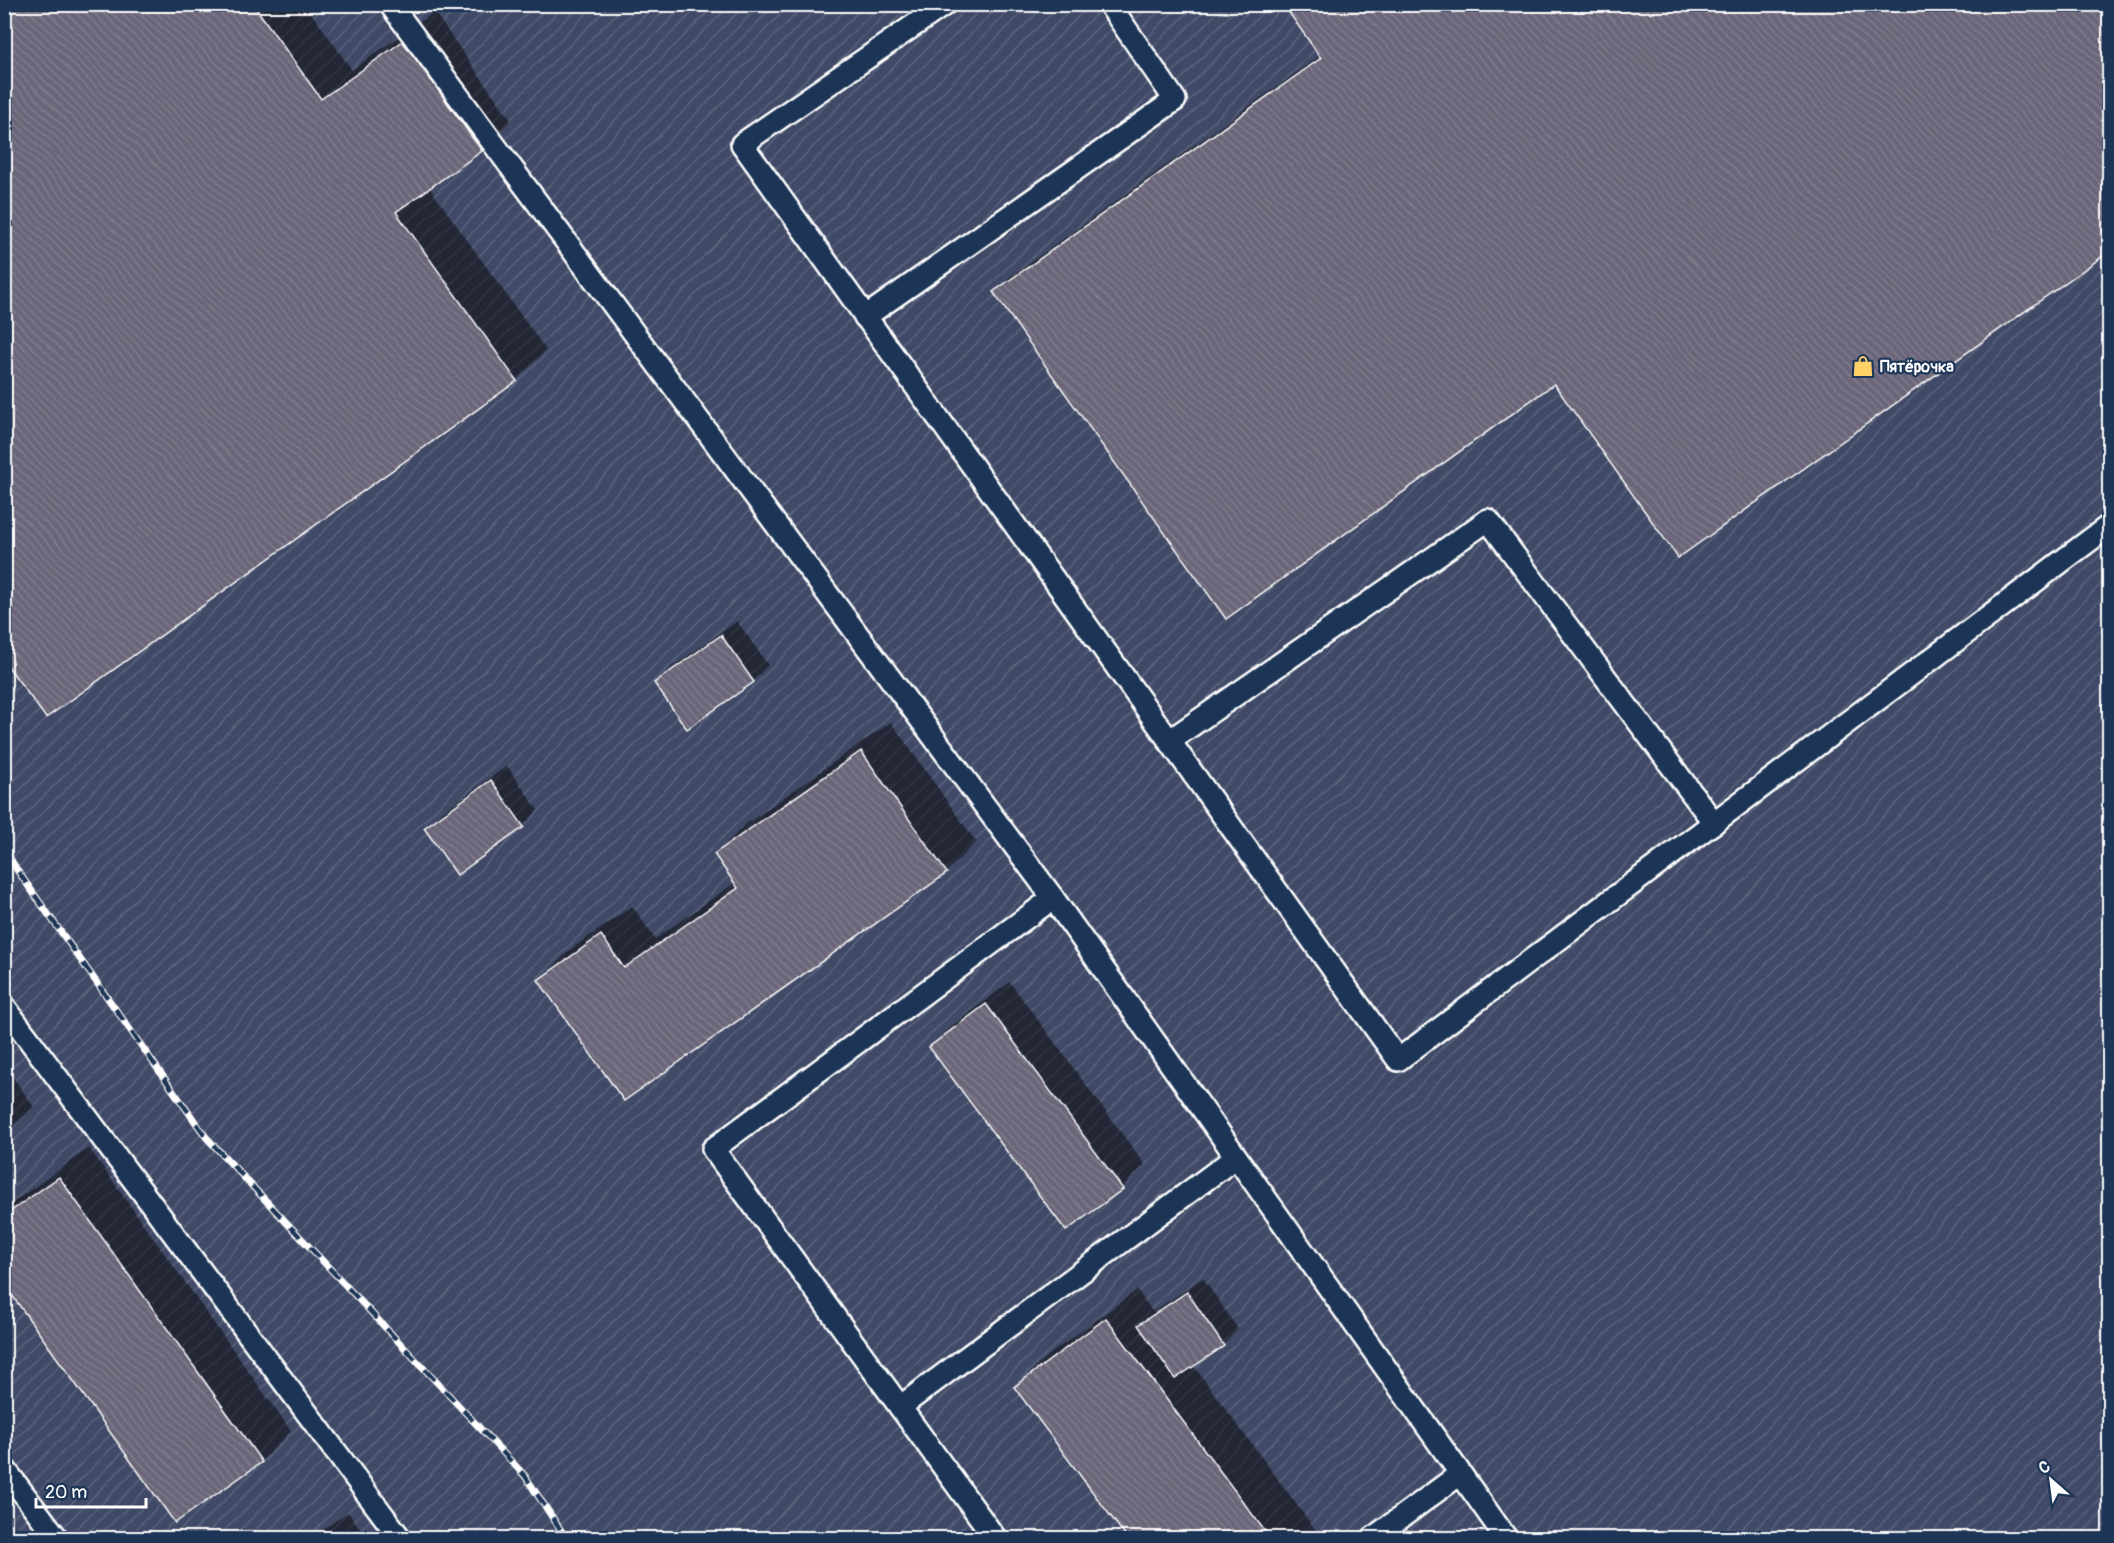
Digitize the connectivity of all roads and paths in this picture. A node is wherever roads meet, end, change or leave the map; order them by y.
1 (390, 4) edge
2 (945, 4) edge
3 (1108, 4) edge
4 (865, 317) junction
5 (2109, 525) edge
6 (1169, 741) junction
7 (1714, 823) junction
8 (1053, 898) junction
9 (4, 1006) edge
10 (1236, 1157) junction
11 (900, 1407) junction
12 (4, 1468) edge
13 (1460, 1474) junction
14 (57, 1539) edge
15 (400, 1539) edge
16 (995, 1539) edge
17 (1373, 1539) edge
18 (1506, 1539) edge

1 - 8 lane
2 - 4 lane
3 - 4 lane
4 - 6 lane
5 - 7 lane
6 - 7 lane
6 - 7 lane
8 - 10 lane
8 - 11 lane
9 - 15 lane
10 - 11 lane
10 - 13 lane
11 - 16 lane
12 - 14 lane
13 - 17 lane
13 - 18 lane

